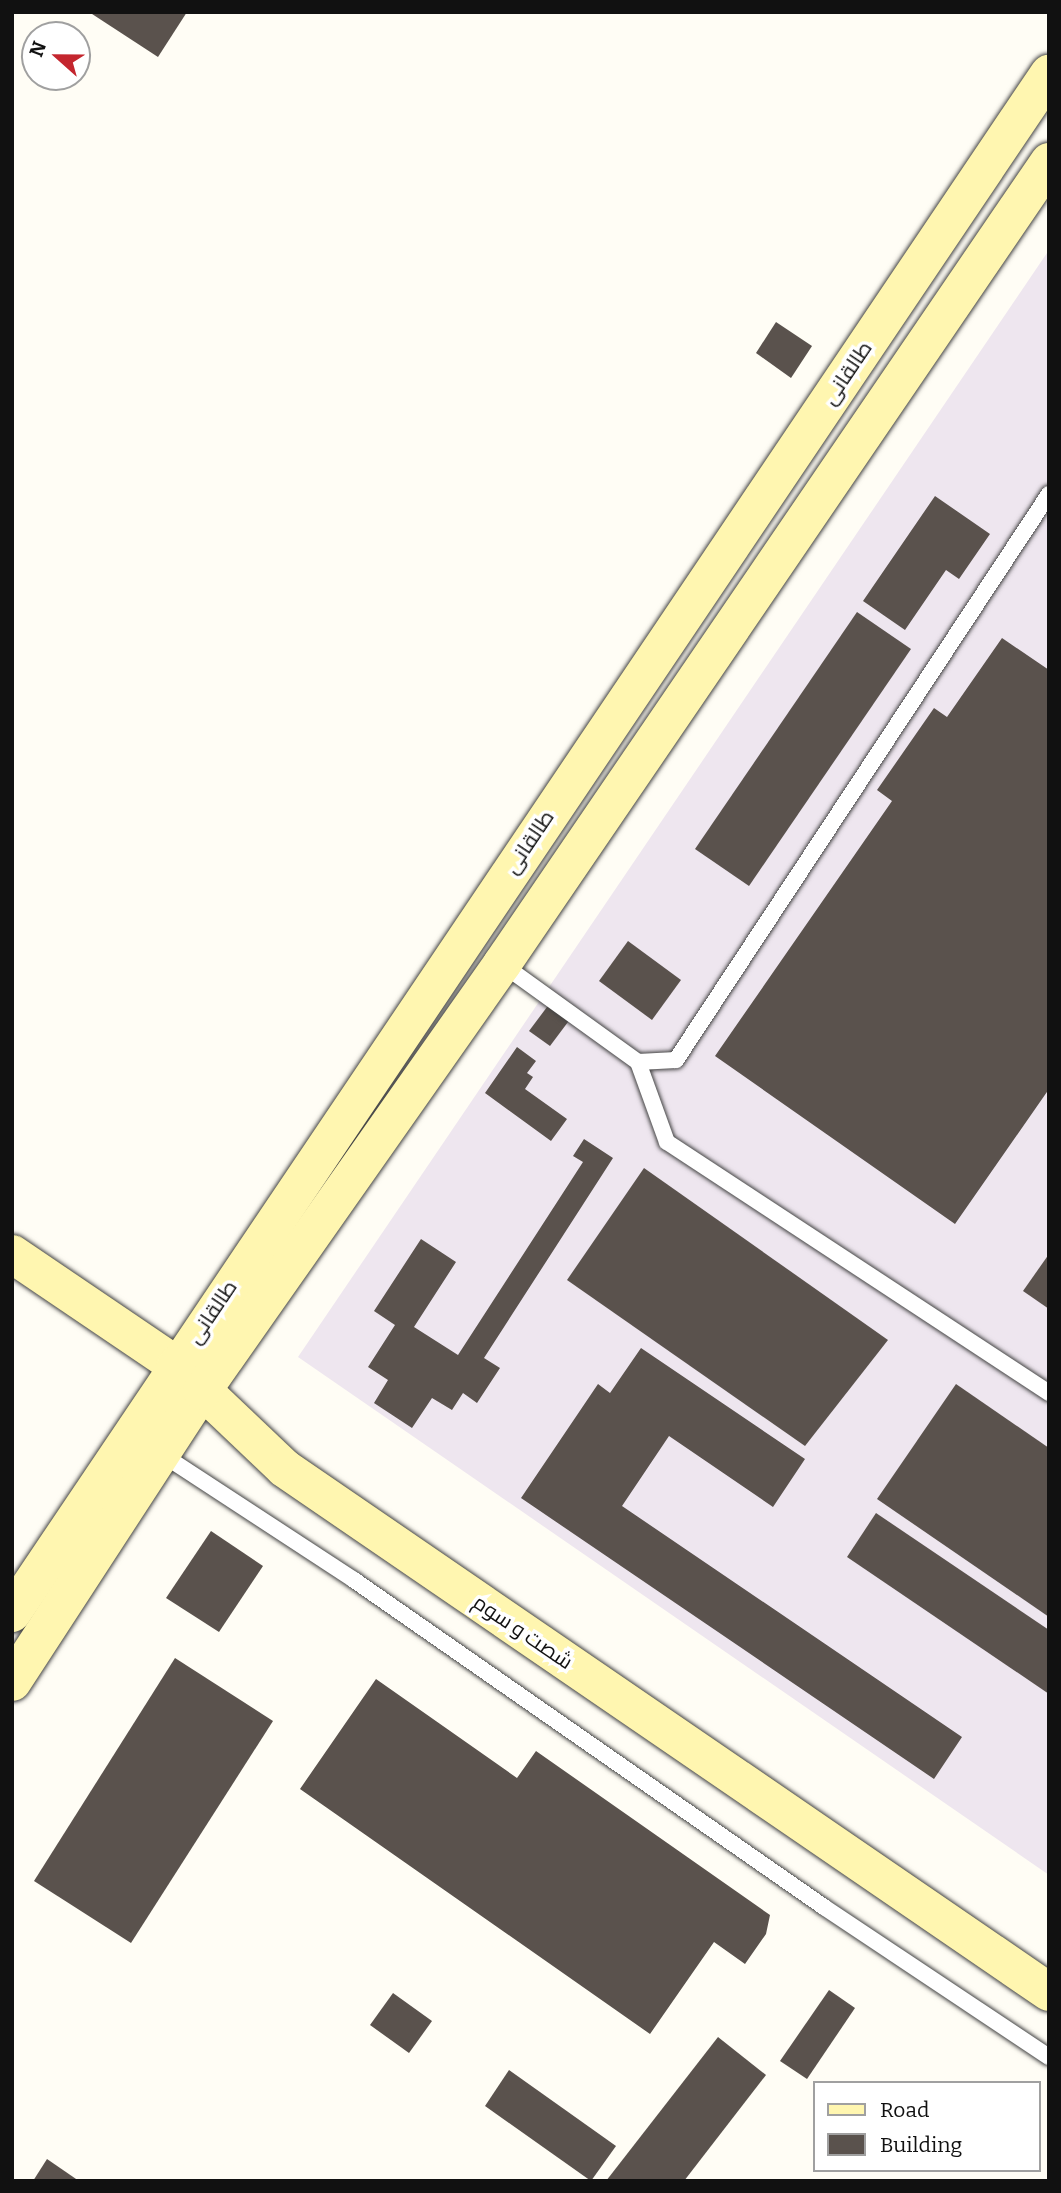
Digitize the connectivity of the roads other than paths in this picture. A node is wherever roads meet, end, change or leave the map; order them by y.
1 (1049, 74) edge
2 (1049, 162) edge
3 (1049, 494) edge
4 (502, 964) junction
5 (638, 1062) junction
6 (12, 1254) edge
7 (189, 1378) junction
8 (1049, 1393) edge
9 (160, 1453) junction
10 (12, 1613) edge
11 (12, 1682) edge
12 (1049, 1992) edge
13 (1049, 2057) edge

1 - 7 street, طالقانی
2 - 4 street, طالقانی
3 - 5 lane
4 - 5 lane
4 - 7 street, طالقانی
5 - 8 lane
6 - 7 street, شصت و سوم
7 - 9 street, طالقانی
7 - 10 street, طالقانی
7 - 12 street, شصت و سوم
9 - 11 street, طالقانی
9 - 13 lane

